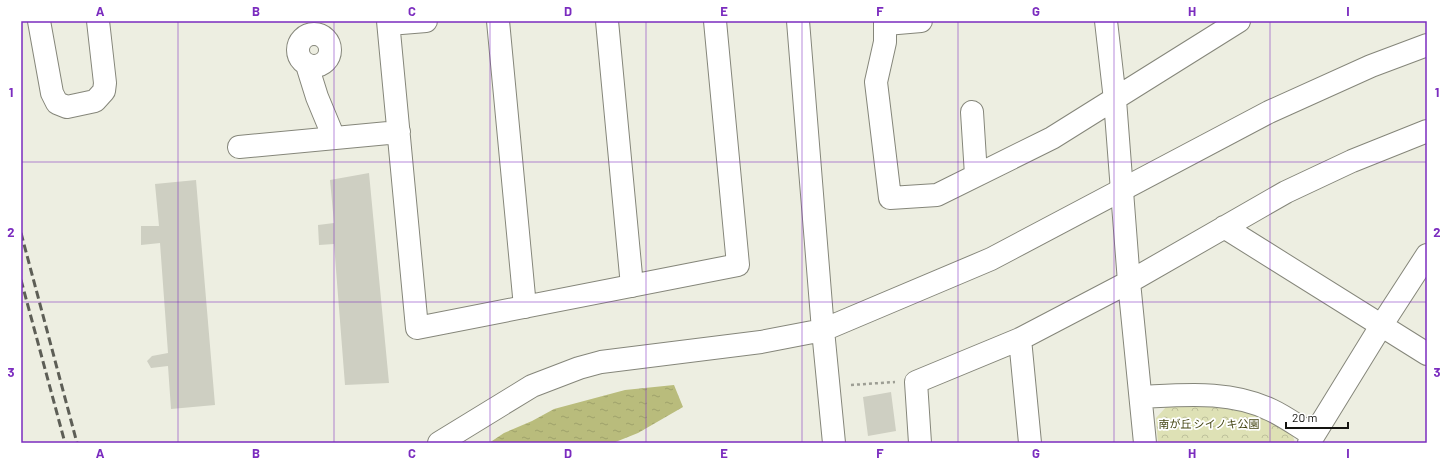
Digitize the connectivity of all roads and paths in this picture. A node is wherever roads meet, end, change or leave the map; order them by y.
1 (39, 21) edge
2 (98, 21) edge
3 (426, 21) edge
4 (498, 21) edge
5 (608, 21) edge
6 (715, 21) edge
7 (798, 21) edge
8 (922, 21) edge
9 (1106, 21) edge
10 (389, 22) edge
11 (886, 23) edge
12 (1227, 24) edge
13 (1427, 45) edge
14 (306, 65) dead end
15 (1115, 100) junction
16 (972, 112) dead end
17 (1427, 131) edge
18 (399, 132) junction
19 (334, 138) junction
20 (239, 147) dead end
21 (976, 175) junction
22 (1121, 191) junction
23 (1224, 227) junction
24 (1427, 255) edge
25 (1129, 282) junction
26 (632, 286) junction
27 (525, 307) junction
28 (1381, 326) junction
29 (823, 330) junction
30 (1020, 339) junction
31 (1427, 354) edge
32 (916, 382) junction
33 (851, 385) dead end
34 (1141, 397) junction
35 (1311, 439) edge
36 (439, 443) edge
37 (834, 443) edge
38 (920, 443) edge
39 (1030, 443) edge
40 (1145, 443) edge

1 - 2 street
3 - 10 street
4 - 27 street
5 - 26 street
6 - 26 street
7 - 29 street
8 - 11 street
9 - 15 street
10 - 18 street
11 - 21 street
12 - 15 street
13 - 22 street
14 - 19 street
15 - 21 street
15 - 22 street
16 - 21 street
17 - 23 street
18 - 19 street
18 - 27 street
19 - 20 street
22 - 25 street
22 - 29 street
23 - 25 street
23 - 28 street
24 - 28 street
25 - 30 street
25 - 34 street
26 - 27 street
28 - 31 street
28 - 35 street
29 - 36 street
29 - 37 street
30 - 32 street
30 - 39 street
32 - 33 path
32 - 38 street
34 - 35 street
34 - 40 street

